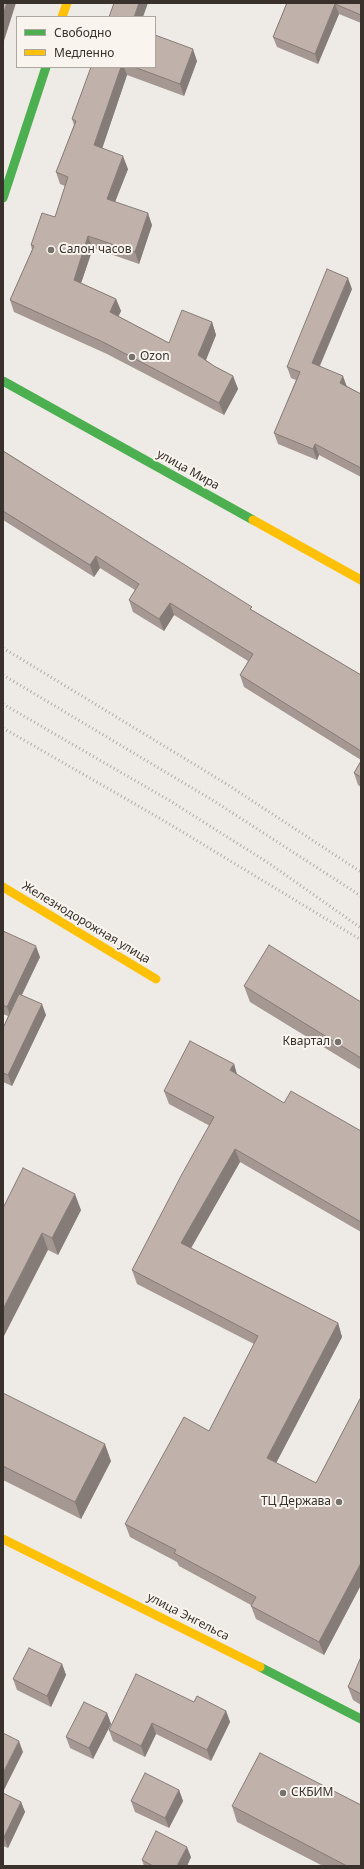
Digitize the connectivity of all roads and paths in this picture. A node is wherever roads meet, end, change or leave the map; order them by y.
1 (67, 3) edge
2 (62, 16) edge
3 (46, 68) edge
4 (3, 198) edge
5 (3, 381) edge
6 (361, 580) edge
7 (3, 886) edge
8 (156, 979) dead end
9 (3, 1539) edge
10 (361, 1719) edge

1 - 2 street
3 - 4 street
5 - 6 street, улица Мира
7 - 8 street, Железнодорожная улица
9 - 10 street, улица Энгельса

